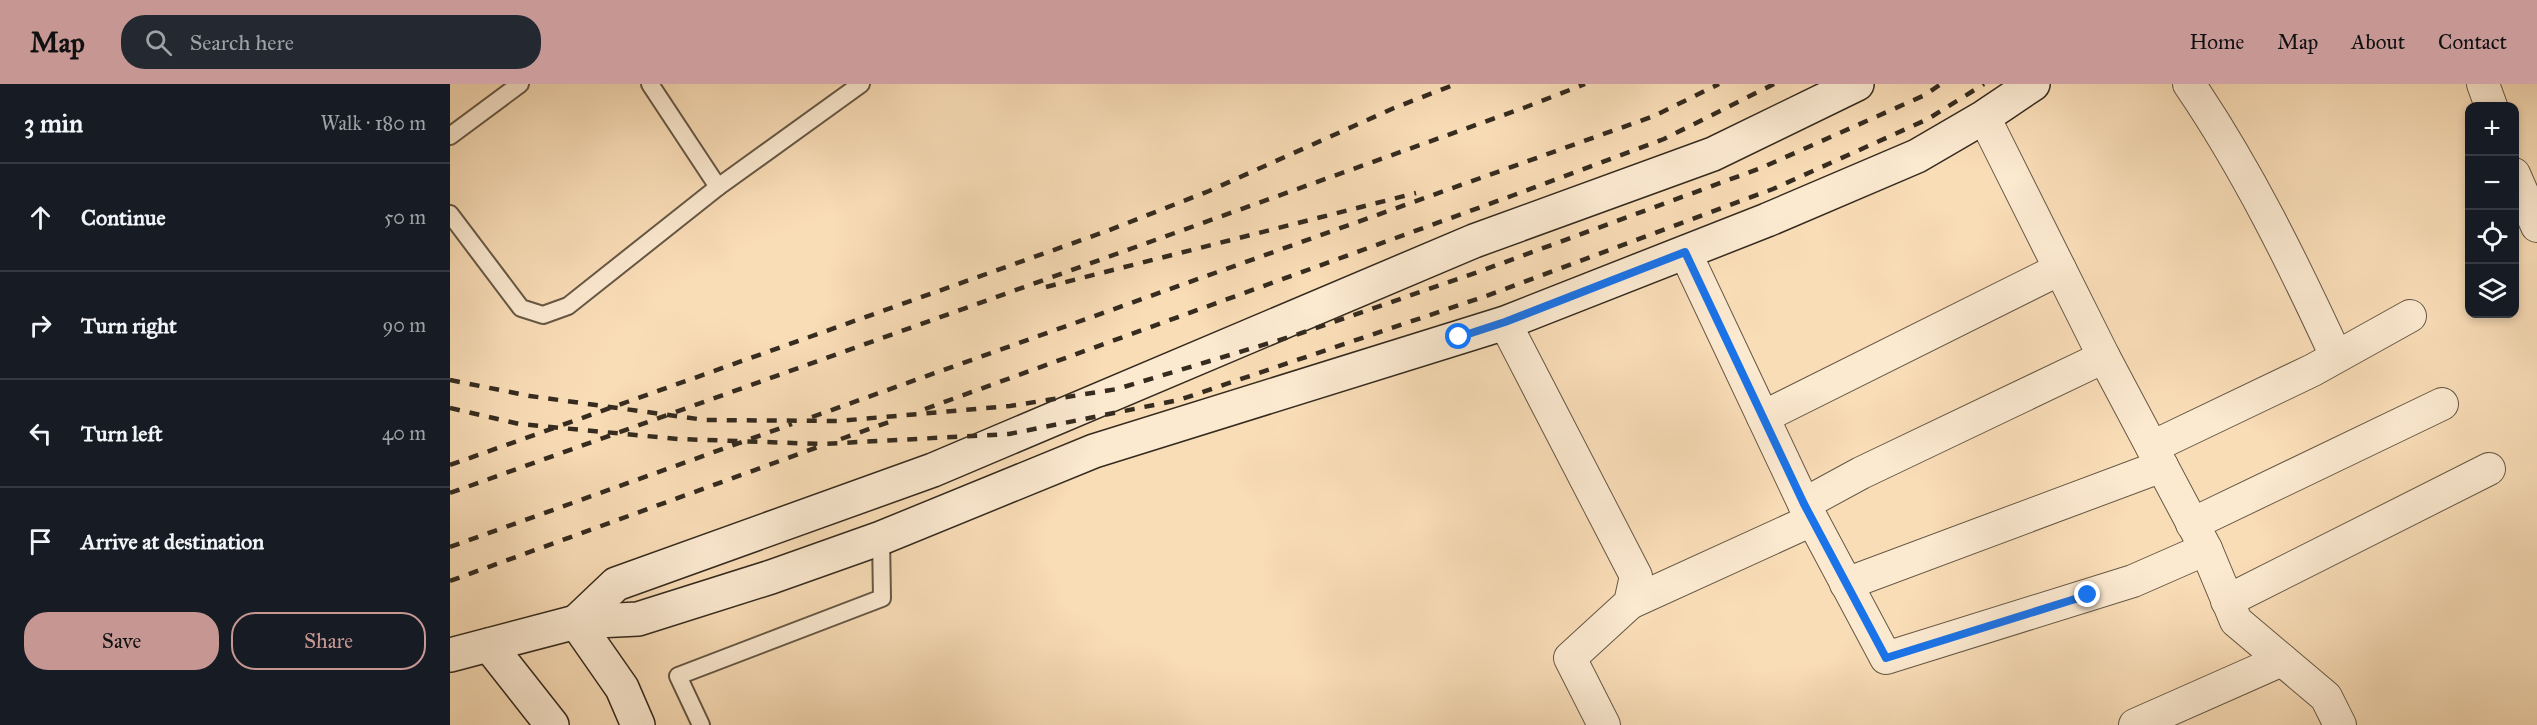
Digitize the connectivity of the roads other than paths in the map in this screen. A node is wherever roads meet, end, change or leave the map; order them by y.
1 (520, 84) edge
2 (650, 84) edge
3 (861, 84) edge
4 (1857, 84) edge
5 (2032, 84) edge
6 (2189, 84) edge
7 (2483, 84) edge
8 (2490, 102) edge
9 (1984, 117) junction
10 (450, 136) edge
11 (2519, 185) edge
12 (718, 187) junction
13 (450, 214) edge
14 (2537, 226) edge
15 (1685, 252) junction
16 (2061, 269) junction
17 (2410, 316) dead end
18 (1505, 322) junction
19 (2337, 356) junction
20 (2104, 357) junction
21 (2442, 404) dead end
22 (1763, 417) junction
23 (2157, 457) junction
24 (2489, 470) dead end
25 (1808, 512) junction
26 (2199, 536) junction
27 (881, 538) junction
28 (1846, 584) junction
29 (2228, 601) junction
30 (1630, 603) junction
31 (576, 622) junction
32 (489, 645) junction
33 (450, 656) edge
34 (2282, 660) junction
35 (552, 725) edge
36 (638, 725) edge
37 (701, 725) edge
38 (1604, 725) edge
39 (2135, 725) edge
40 (2340, 725) edge

1 - 10 lane
2 - 12 lane
3 - 12 lane
4 - 31 street
5 - 9 street
6 - 19 street
7 - 8 street
9 - 15 street
9 - 16 street
11 - 14 street
12 - 13 lane
15 - 18 street
15 - 22 street
16 - 20 street
16 - 22 street
17 - 19 street
18 - 27 street
18 - 30 street
19 - 23 street
20 - 23 street
20 - 25 street
21 - 26 street
22 - 25 street
23 - 26 street
23 - 28 street
24 - 29 street
25 - 28 street
25 - 30 street
26 - 28 street
26 - 29 street
27 - 31 street
27 - 37 lane
29 - 34 street
30 - 38 street
31 - 32 street
31 - 36 street
32 - 33 street
32 - 35 street
34 - 39 street
34 - 40 street

